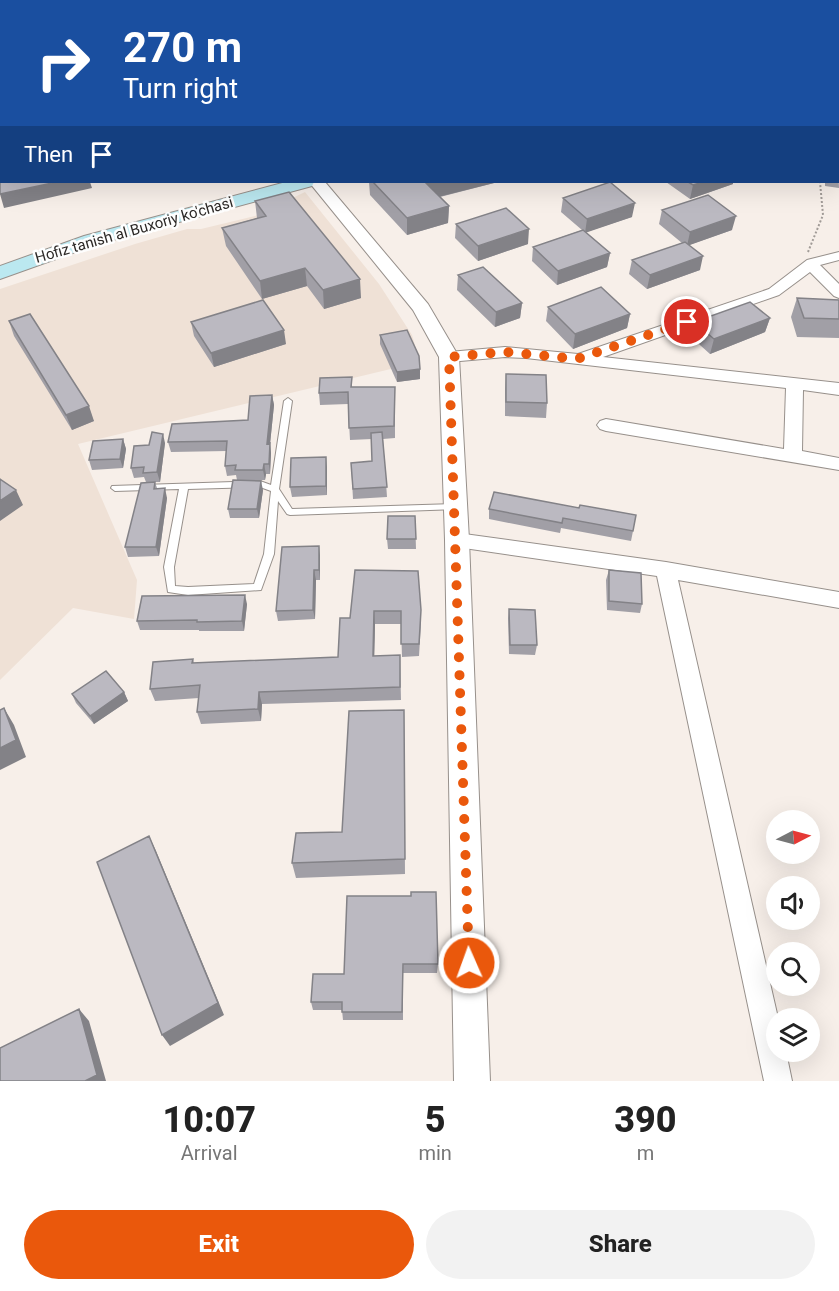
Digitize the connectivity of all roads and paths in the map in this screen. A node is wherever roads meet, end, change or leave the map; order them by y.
1 (261, 183) edge
2 (301, 183) edge
3 (318, 183) edge
4 (820, 183) edge
5 (839, 256) edge
6 (0, 263) edge
7 (812, 263) junction
8 (0, 273) edge
9 (839, 293) edge
10 (449, 357) junction
11 (577, 359) junction
12 (795, 384) junction
13 (839, 389) edge
14 (288, 401) dead end
15 (606, 425) dead end
16 (793, 456) junction
17 (839, 464) edge
18 (184, 486) junction
19 (115, 488) dead end
20 (275, 489) junction
21 (455, 507) junction
22 (457, 540) junction
23 (666, 570) junction
24 (839, 600) edge
25 (472, 1081) edge
26 (778, 1081) edge

1 - 6 main road, Hofiz tanish al Buxoriy ko'chasi
2 - 8 main road, Hofiz tanish al Buxoriy ko'chasi
3 - 10 street
4 - 7 path
5 - 7 street
7 - 9 street
7 - 11 street
10 - 11 street
10 - 21 street
11 - 12 street
12 - 13 street
12 - 16 street
14 - 20 lane
15 - 16 street
16 - 17 street
18 - 19 lane
18 - 20 lane
18 - 20 lane
20 - 21 lane
21 - 22 street
22 - 23 street
22 - 25 street
23 - 24 street
23 - 26 street

